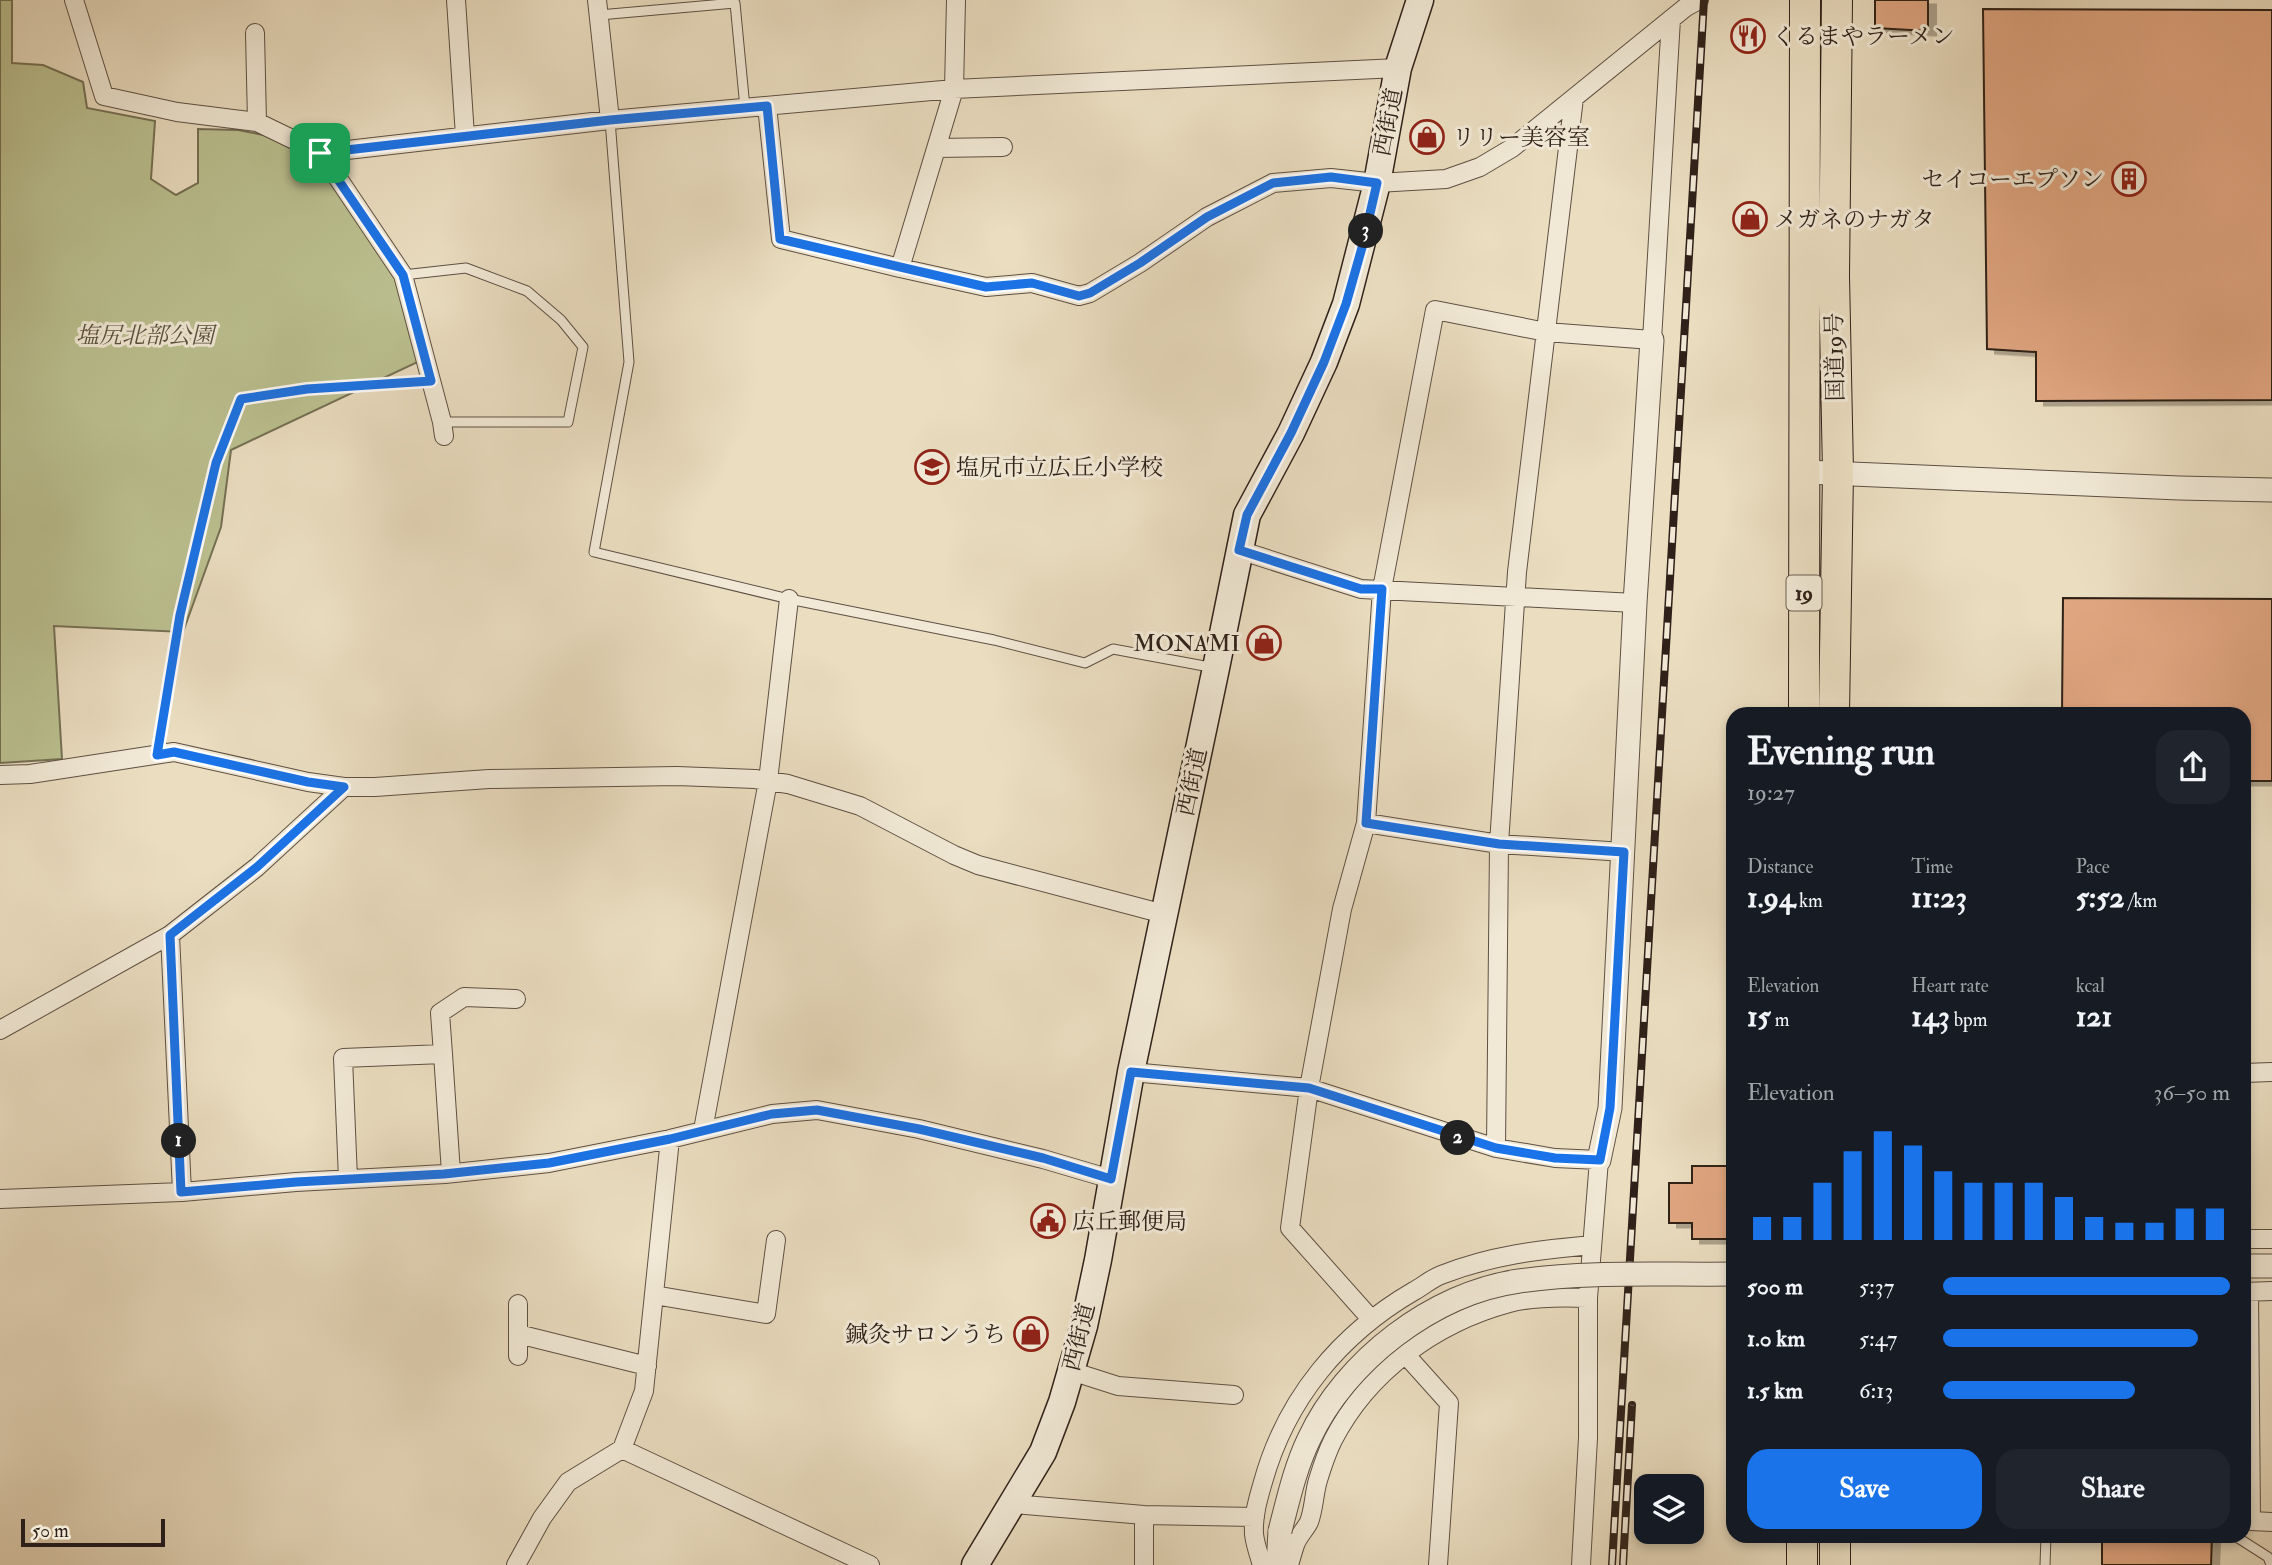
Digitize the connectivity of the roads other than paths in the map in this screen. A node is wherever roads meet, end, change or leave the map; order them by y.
1 (74, 0) edge
2 (456, 0) edge
3 (956, 0) edge
4 (1420, 0) edge
5 (1699, 0) edge
6 (1805, 0) edge
7 (1837, 0) edge
8 (598, 8) edge
9 (1671, 19) junction
10 (255, 33) dead end
11 (1398, 68) junction
12 (954, 89) junction
13 (1574, 98) junction
14 (767, 106) junction
15 (745, 108) junction
16 (610, 120) junction
17 (257, 122) junction
18 (465, 136) junction
19 (1003, 147) dead end
20 (937, 148) junction
21 (320, 153) junction
22 (1377, 183) junction
23 (900, 268) junction
24 (403, 275) junction
25 (1546, 332) junction
26 (1652, 340) junction
27 (431, 381) junction
28 (443, 429) joint
29 (1805, 472) junction
30 (1838, 472) junction
31 (2272, 490) edge
32 (1239, 550) junction
33 (1382, 589) junction
34 (1516, 596) junction
35 (789, 599) junction
36 (1635, 603) junction
37 (1216, 668) junction
38 (1804, 707) edge
39 (1834, 707) edge
40 (157, 755) junction
41 (0, 775) edge
42 (768, 781) junction
43 (344, 787) junction
44 (1366, 823) junction
45 (1499, 844) junction
46 (1624, 852) junction
47 (1164, 914) junction
48 (170, 935) junction
49 (516, 999) dead end
50 (0, 1030) edge
51 (443, 1054) junction
52 (1131, 1072) junction
53 (2272, 1072) edge
54 (2251, 1073) edge
55 (1309, 1088) junction
56 (703, 1130) junction
57 (670, 1139) junction
58 (1496, 1148) junction
59 (1600, 1160) junction
60 (451, 1173) junction
61 (348, 1179) junction
62 (1111, 1179) junction
63 (181, 1192) junction
64 (0, 1199) edge
65 (2251, 1239) edge
66 (2272, 1239) edge
67 (776, 1241) dead end
68 (1592, 1245) junction
69 (2251, 1266) edge
70 (2272, 1266) edge
71 (1726, 1274) edge
72 (2272, 1291) edge
73 (2251, 1292) edge
74 (654, 1295) junction
75 (1588, 1298) junction
76 (518, 1304) dead end
77 (1371, 1319) junction
78 (518, 1334) junction
79 (1405, 1354) junction
80 (518, 1356) dead end
81 (646, 1366) junction
82 (1071, 1371) junction
83 (1234, 1395) dead end
84 (622, 1448) junction
85 (1013, 1504) junction
86 (1144, 1516) junction
87 (1255, 1517) junction
88 (2251, 1521) edge
89 (2272, 1522) edge
90 (1802, 1543) edge
91 (1835, 1543) edge
92 (2046, 1543) edge
93 (2247, 1543) edge
94 (516, 1565) edge
95 (870, 1565) edge
96 (975, 1565) edge
97 (1144, 1565) edge
98 (1262, 1565) edge
99 (1278, 1565) edge
100 (1289, 1565) edge
101 (1438, 1565) edge
102 (1581, 1565) edge
103 (1802, 1565) edge
104 (1835, 1565) edge
105 (2045, 1565) edge
106 (2271, 1565) edge

1 - 17 street
2 - 18 street
3 - 12 street
4 - 11 main road, 西街道
5 - 9 street
6 - 29 highway, 国道19号 / 19
7 - 30 highway, 国道19号 / 19
8 - 15 lane
8 - 16 street
9 - 13 street
9 - 26 street
10 - 17 street
11 - 12 street
11 - 22 main road, 西街道
12 - 14 street
12 - 20 street
13 - 22 street
13 - 25 street
14 - 15 street
14 - 23 street
15 - 16 street
16 - 18 street
16 - 35 lane
17 - 21 street
18 - 21 street
19 - 20 street
20 - 23 street
21 - 24 street
22 - 23 street
22 - 32 main road, 西街道
24 - 27 street
24 - 28 lane
25 - 26 street
25 - 33 street
25 - 34 street
26 - 36 street
27 - 28 street
27 - 40 lane
29 - 30 street
29 - 38 highway, 国道19号 / 19
30 - 31 street
30 - 39 highway, 国道19号 / 19
32 - 33 street
32 - 37 main road, 西街道
33 - 34 street
33 - 44 street
34 - 36 street
34 - 45 street
35 - 37 lane
35 - 42 street
36 - 46 street
37 - 47 main road, 西街道
40 - 41 street
40 - 43 street
42 - 43 street
42 - 47 street
42 - 56 street
43 - 48 street
44 - 45 street
44 - 55 street
45 - 46 street
45 - 58 street
46 - 59 street
47 - 52 main road, 西街道
48 - 50 street
48 - 63 street
49 - 51 street
51 - 60 street
51 - 61 street
52 - 55 street
52 - 62 main road, 西街道
53 - 54 street
55 - 58 street
55 - 77 street
56 - 57 street
56 - 62 street
57 - 60 street
57 - 74 street
58 - 59 street
59 - 68 street
60 - 61 street
61 - 63 street
62 - 82 main road, 西街道
63 - 64 street
65 - 66 street
67 - 74 street
68 - 75 street
68 - 77 street
69 - 70 street
71 - 99 street, bridge
72 - 73 street
74 - 81 street
75 - 79 street
75 - 102 street
76 - 78 street
77 - 87 street
78 - 80 street
78 - 81 street
79 - 100 street
79 - 101 street
81 - 84 street
82 - 83 street
82 - 85 main road, 西街道
84 - 94 street
84 - 95 street
85 - 86 street
85 - 96 main road, 西街道
86 - 87 street
86 - 97 street
87 - 98 street
88 - 89 street
90 - 103 highway
91 - 104 highway
92 - 105 lane
93 - 106 lane

